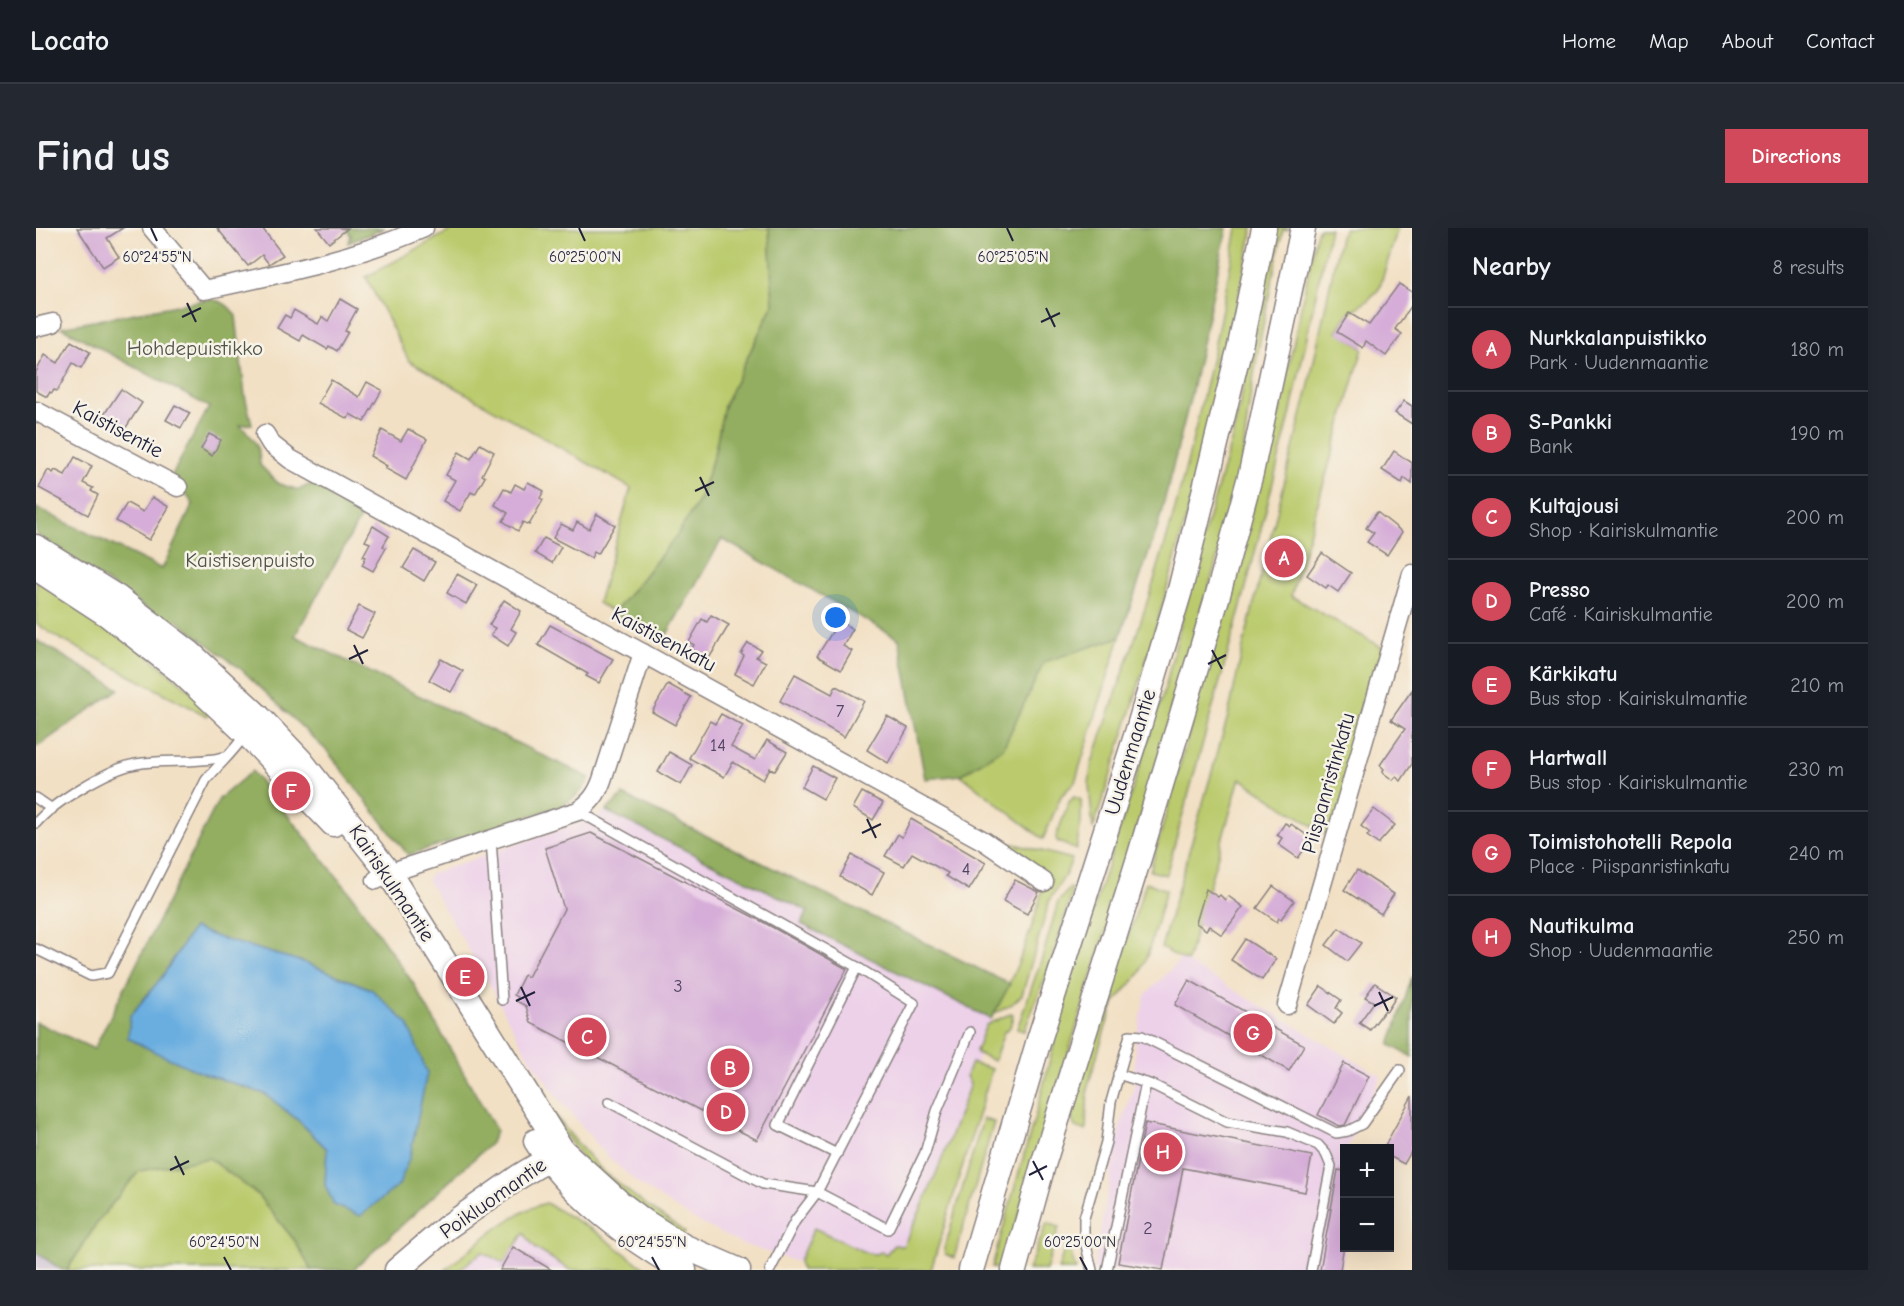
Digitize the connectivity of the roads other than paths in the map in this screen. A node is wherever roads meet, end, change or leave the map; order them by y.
1 (152, 228) edge
2 (424, 228) edge
3 (1264, 228) edge
4 (1303, 228) edge
5 (36, 411) edge
6 (265, 434) dead end
7 (178, 487) dead end
8 (36, 547) edge
9 (36, 568) edge
10 (1412, 574) edge
11 (643, 653) junction
12 (252, 725) junction
13 (225, 757) junction
14 (36, 798) edge
15 (52, 809) junction
16 (578, 811) junction
17 (36, 823) edge
18 (491, 839) junction
19 (382, 877) junction
20 (1044, 882) dead end
21 (36, 949) edge
22 (857, 967) junction
23 (502, 1000) dead end
24 (1287, 1005) dead end
25 (970, 1032) dead end
26 (1400, 1070) dead end
27 (1118, 1074) junction
28 (1146, 1083) junction
29 (609, 1102) dead end
30 (837, 1154) junction
31 (555, 1155) junction
32 (817, 1192) junction
33 (397, 1270) edge
34 (684, 1270) edge
35 (738, 1270) edge
36 (770, 1270) edge
37 (971, 1270) edge
38 (1014, 1270) edge
39 (1092, 1270) edge
40 (1107, 1270) edge
41 (1311, 1270) edge

1 - 2 street
3 - 37 main road, Uudenmaantie
4 - 38 main road, Uudenmaantie
5 - 7 street, Kaistisentie
6 - 11 street, Kaistisenkatu
8 - 12 main road, Kairiskulmantie
9 - 12 main road, Kairiskulmantie
10 - 24 street, Piispanristinkatu
11 - 16 street
11 - 20 street, Kaistisenkatu
12 - 13 lane
12 - 19 main road, Kairiskulmantie
13 - 15 lane
13 - 21 lane
14 - 15 lane
15 - 17 lane
16 - 18 street
16 - 22 lane
18 - 19 street
18 - 23 lane
19 - 31 main road, Kairiskulmantie
22 - 30 lane
22 - 30 lane
25 - 32 lane
26 - 27 lane
27 - 28 lane
27 - 39 lane
28 - 40 lane
28 - 41 lane
29 - 32 lane
30 - 32 lane
31 - 33 main road, Poikluomantie
31 - 34 main road, Kairiskulmantie
31 - 35 main road, Kairiskulmantie
32 - 36 lane

